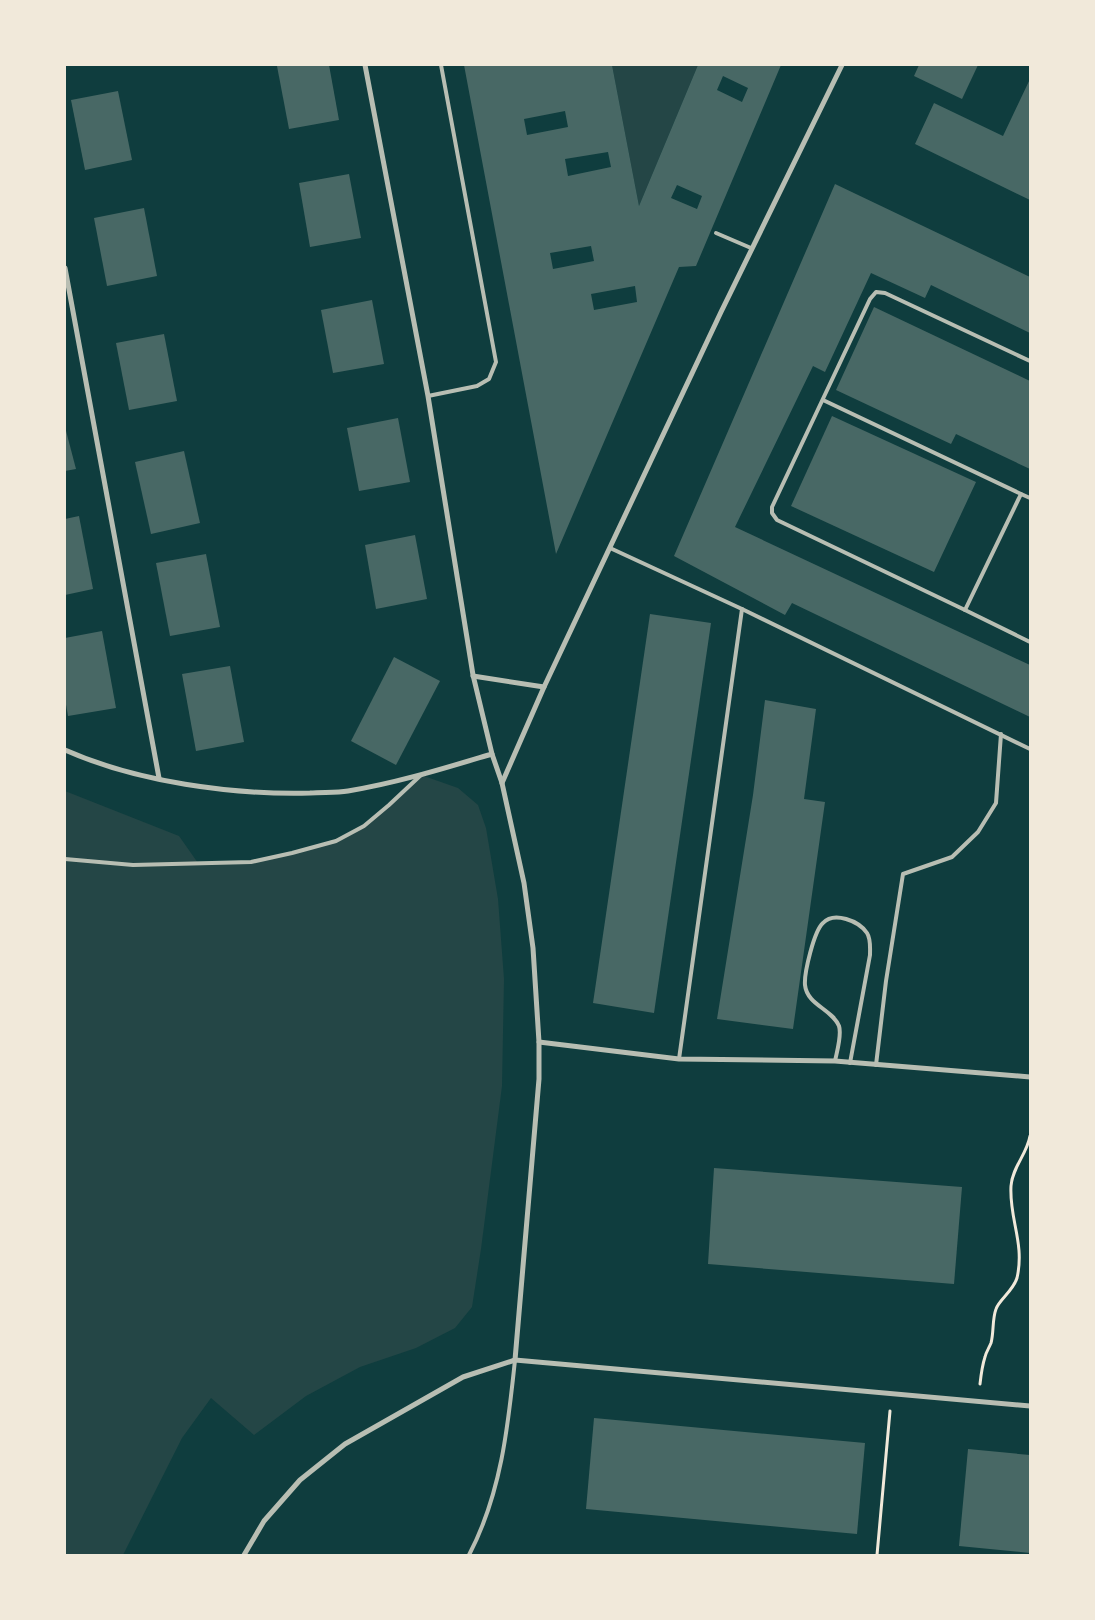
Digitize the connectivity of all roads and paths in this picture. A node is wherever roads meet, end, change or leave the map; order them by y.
1 (365, 65) edge
2 (441, 65) edge
3 (842, 65) edge
4 (716, 233) dead end
5 (751, 248) junction
6 (65, 268) edge
7 (1030, 360) edge
8 (428, 396) junction
9 (823, 400) junction
10 (1022, 494) junction
11 (1030, 498) edge
12 (610, 548) junction
13 (742, 609) junction
14 (965, 610) junction
15 (1030, 642) edge
16 (473, 676) junction
17 (544, 687) junction
18 (1001, 734) junction
19 (1030, 749) edge
20 (65, 750) edge
21 (492, 754) junction
22 (421, 775) junction
23 (160, 778) junction
24 (502, 783) junction
25 (65, 858) edge
26 (539, 1042) junction
27 (679, 1059) junction
28 (835, 1061) junction
29 (850, 1063) junction
30 (876, 1065) junction
31 (1030, 1077) edge
32 (1030, 1136) edge
33 (515, 1360) junction
34 (892, 1394) junction
35 (977, 1402) junction
36 (1030, 1406) edge
37 (244, 1555) edge
38 (469, 1555) edge
39 (877, 1555) edge

1 - 8 street
2 - 8 lane
3 - 5 street
4 - 5 lane
5 - 12 street
6 - 23 street
7 - 9 lane
8 - 16 street
9 - 10 lane
9 - 14 lane
10 - 11 lane
10 - 14 lane
12 - 13 lane
12 - 17 street
13 - 18 lane
13 - 27 lane
14 - 15 lane
16 - 17 street
16 - 21 street
17 - 24 street
18 - 19 lane
18 - 30 lane
20 - 23 street
21 - 22 street
21 - 24 street
22 - 23 street
22 - 25 lane
24 - 26 street
26 - 27 street
26 - 33 street
27 - 28 street
28 - 29 street
28 - 29 lane
29 - 30 street
30 - 31 street
32 - 35 path
33 - 34 street
33 - 37 street
33 - 38 lane
34 - 35 street
34 - 39 path
35 - 36 street

